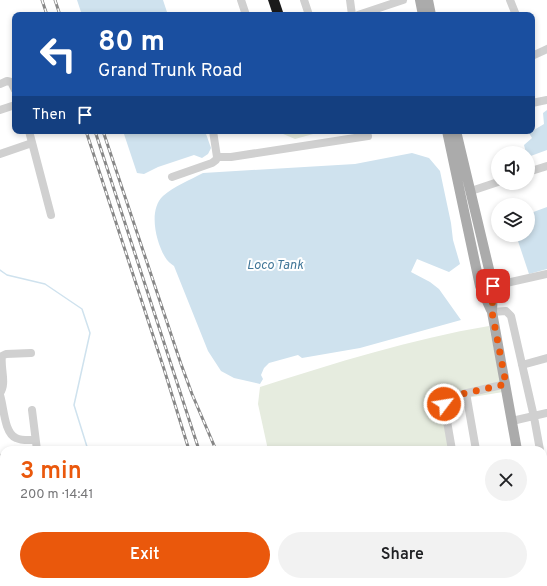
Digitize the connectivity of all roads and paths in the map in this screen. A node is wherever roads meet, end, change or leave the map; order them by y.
1 (241, 0) edge
2 (304, 0) edge
3 (350, 0) edge
4 (403, 0) edge
5 (420, 0) edge
6 (428, 0) edge
7 (510, 0) edge
8 (245, 12) edge
9 (309, 12) edge
10 (352, 12) edge
11 (367, 12) edge
12 (422, 12) edge
13 (430, 12) edge
14 (515, 12) edge
15 (547, 49) edge
16 (535, 55) edge
17 (0, 84) edge
18 (12, 84) edge
19 (547, 100) edge
20 (535, 102) edge
21 (12, 106) edge
22 (0, 110) edge
23 (30, 134) edge
24 (213, 134) edge
25 (448, 134) edge
26 (457, 134) edge
27 (368, 136) dead end
28 (32, 143) junction
29 (0, 154) edge
30 (217, 157) junction
31 (547, 166) edge
32 (535, 170) edge
33 (172, 177) dead end
34 (491, 184) edge
35 (471, 191) junction
36 (50, 215) dead end
37 (547, 274) edge
38 (493, 286) junction
39 (492, 312) junction
40 (31, 353) dead end
41 (547, 358) edge
42 (522, 365) junction
43 (506, 384) junction
44 (466, 393) junction
45 (0, 394) edge
46 (32, 410) dead end
47 (547, 413) edge
48 (534, 417) junction
49 (2, 418) edge
50 (512, 421) junction
51 (36, 440) junction
52 (36, 446) edge
53 (451, 446) edge
54 (475, 446) edge
55 (517, 446) edge
56 (539, 446) edge

1 - 8 street
2 - 9 street
3 - 10 street
4 - 11 street
5 - 12 main road
6 - 13 main road
7 - 14 street
15 - 16 street
17 - 18 street
19 - 20 street
21 - 22 street
23 - 28 street
24 - 30 street
25 - 39 main road
26 - 35 main road
27 - 30 street
28 - 29 street
28 - 36 street
30 - 33 street
31 - 32 street
34 - 35 street
35 - 38 main road
37 - 38 street
38 - 39 main road
39 - 42 street
39 - 43 main road
40 - 45 street
41 - 42 street
42 - 48 street
43 - 44 street
43 - 50 main road
44 - 53 street
44 - 54 street
45 - 49 street
46 - 51 street
47 - 48 street
48 - 50 street
48 - 56 street
49 - 51 street
50 - 55 main road
51 - 52 street

